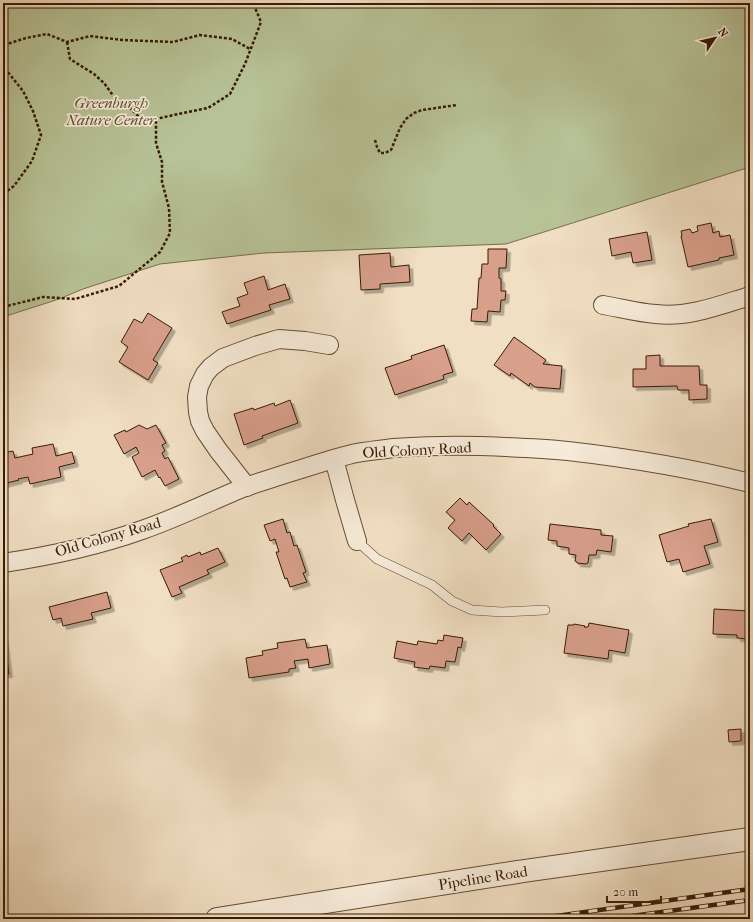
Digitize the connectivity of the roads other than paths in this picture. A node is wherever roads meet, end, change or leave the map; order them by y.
1 (750, 296) edge
2 (603, 305) dead end
3 (329, 345) dead end
4 (334, 459) junction
5 (750, 483) edge
6 (247, 487) junction
7 (357, 541) joint
8 (3, 563) edge
9 (545, 610) dead end
10 (750, 839) edge
11 (217, 919) edge

1 - 2 street
3 - 6 street
4 - 5 street, Old Colony Road
4 - 6 street, Old Colony Road
4 - 7 street
6 - 8 street, Old Colony Road
7 - 9 lane
10 - 11 street, Pipeline Road

